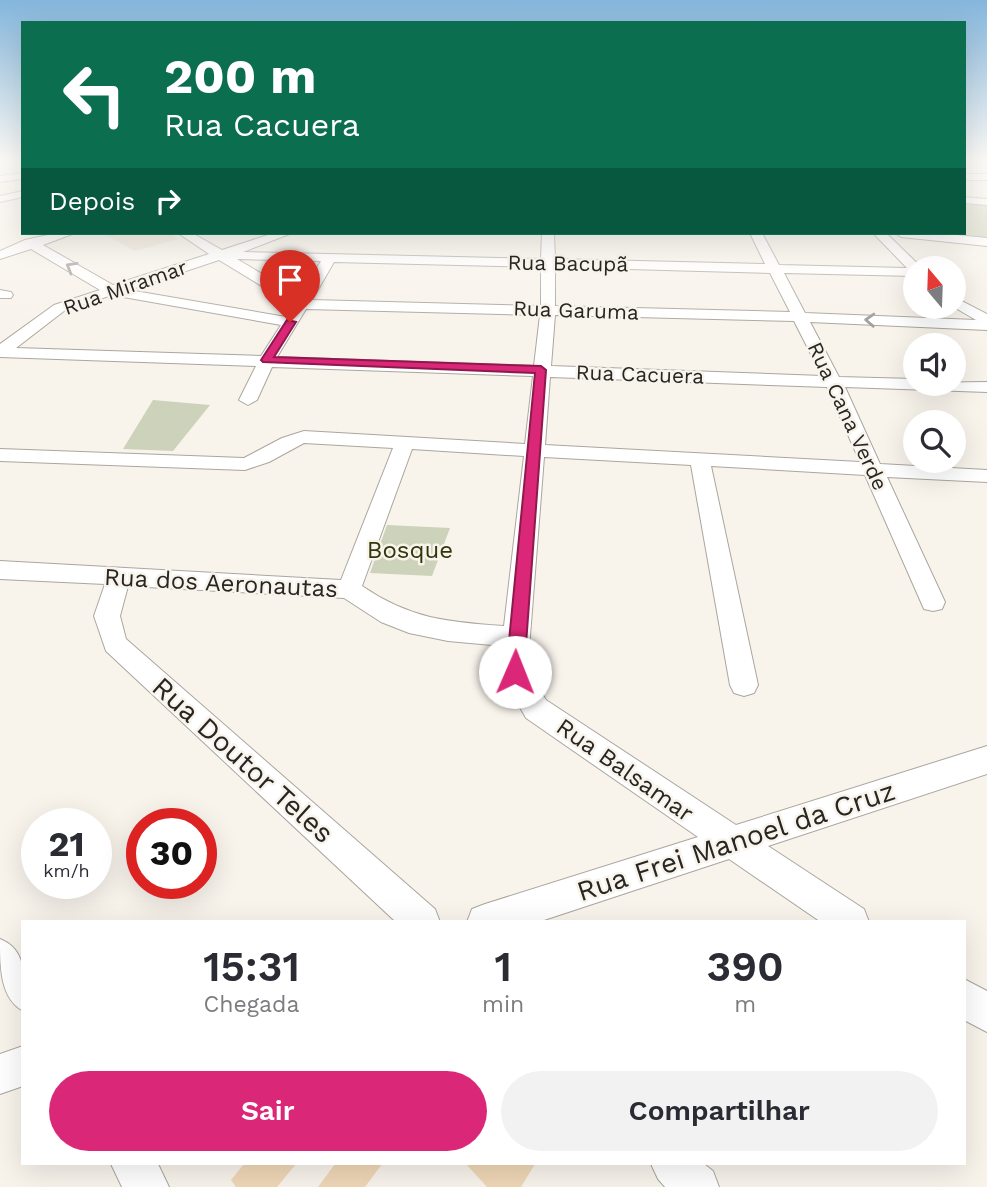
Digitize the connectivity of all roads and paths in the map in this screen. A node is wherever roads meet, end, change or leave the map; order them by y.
1 (53, 235) edge
2 (187, 235) edge
3 (280, 235) edge
4 (548, 235) edge
5 (757, 235) edge
6 (880, 235) edge
7 (923, 235) edge
8 (30, 238) edge
9 (966, 239) junction
10 (987, 242) edge
11 (987, 248) edge
12 (221, 255) junction
13 (0, 256) edge
14 (330, 258) junction
15 (903, 258) edge
16 (550, 263) junction
17 (775, 268) junction
18 (903, 270) edge
19 (112, 291) junction
20 (302, 304) junction
21 (548, 309) junction
22 (966, 309) edge
23 (802, 317) junction
24 (290, 322) junction
25 (987, 323) edge
26 (0, 352) edge
27 (267, 360) junction
28 (541, 370) junction
29 (833, 381) junction
30 (987, 387) edge
31 (248, 400) dead end
32 (405, 442) junction
33 (533, 449) junction
34 (0, 455) edge
35 (700, 460) junction
36 (872, 470) junction
37 (987, 476) edge
38 (0, 570) edge
39 (120, 577) junction
40 (349, 589) junction
41 (933, 602) dead end
42 (516, 637) junction
43 (744, 685) dead end
44 (987, 760) edge
45 (732, 844) junction
46 (420, 920) edge
47 (491, 920) edge
48 (847, 920) edge
49 (0, 957) edge
50 (21, 989) edge
51 (966, 999) edge
52 (987, 1013) edge
53 (21, 1067) edge
54 (0, 1074) edge
55 (134, 1165) edge
56 (674, 1165) edge
57 (147, 1187) edge
58 (697, 1187) edge

1 - 8 street
2 - 12 street
3 - 12 street, Rua Miramar
4 - 16 street, Rua Balsamar
5 - 17 street, Rua Cana Verde
6 - 15 street
7 - 9 street
8 - 13 street
19 -> 8 street
9 - 10 street
9 - 11 street
12 - 14 street, Rua Bacupã
12 - 19 street, Rua Miramar
12 - 20 street
14 - 16 street, Rua Bacupã
14 - 20 street
16 - 17 street, Rua Bacupã
16 - 21 street, Rua Balsamar
17 - 18 street, Rua Bacupã
17 - 23 street, Rua Cana Verde
19 - 24 street
19 - 26 street, Rua Miramar
20 - 21 street, Rua Garuma
20 - 24 street
21 - 23 street, Rua Garuma
21 - 28 street, Rua Balsamar
22 - 25 street
25 -> 23 street, Rua Garuma
23 - 29 street, Rua Cana Verde
24 - 27 street
26 - 27 street, Rua Cacuera
27 - 28 street, Rua Cacuera
27 - 31 street
28 - 29 street, Rua Cacuera
28 - 33 street, Rua Balsamar
29 - 30 street, Rua Cacuera
29 - 36 street, Rua Cana Verde
32 - 33 street
32 - 34 street
32 - 40 street
33 - 35 street
33 - 42 street, Rua Balsamar
35 - 36 street
35 - 43 street
36 - 37 street
36 - 41 street, Rua Cana Verde
38 - 39 street, Rua dos Aeronautas
39 - 40 street, Rua dos Aeronautas
39 - 46 street, Rua Doutor Teles
40 - 42 street, Rua dos Aeronautas
42 - 45 street, Rua Balsamar
44 - 45 street, Rua Frei Manoel da Cruz
45 - 47 street, Rua Frei Manoel da Cruz
45 - 48 street, Rua Balsamar
49 - 50 street
51 - 52 street
53 - 54 street
55 - 57 street
56 - 58 street

